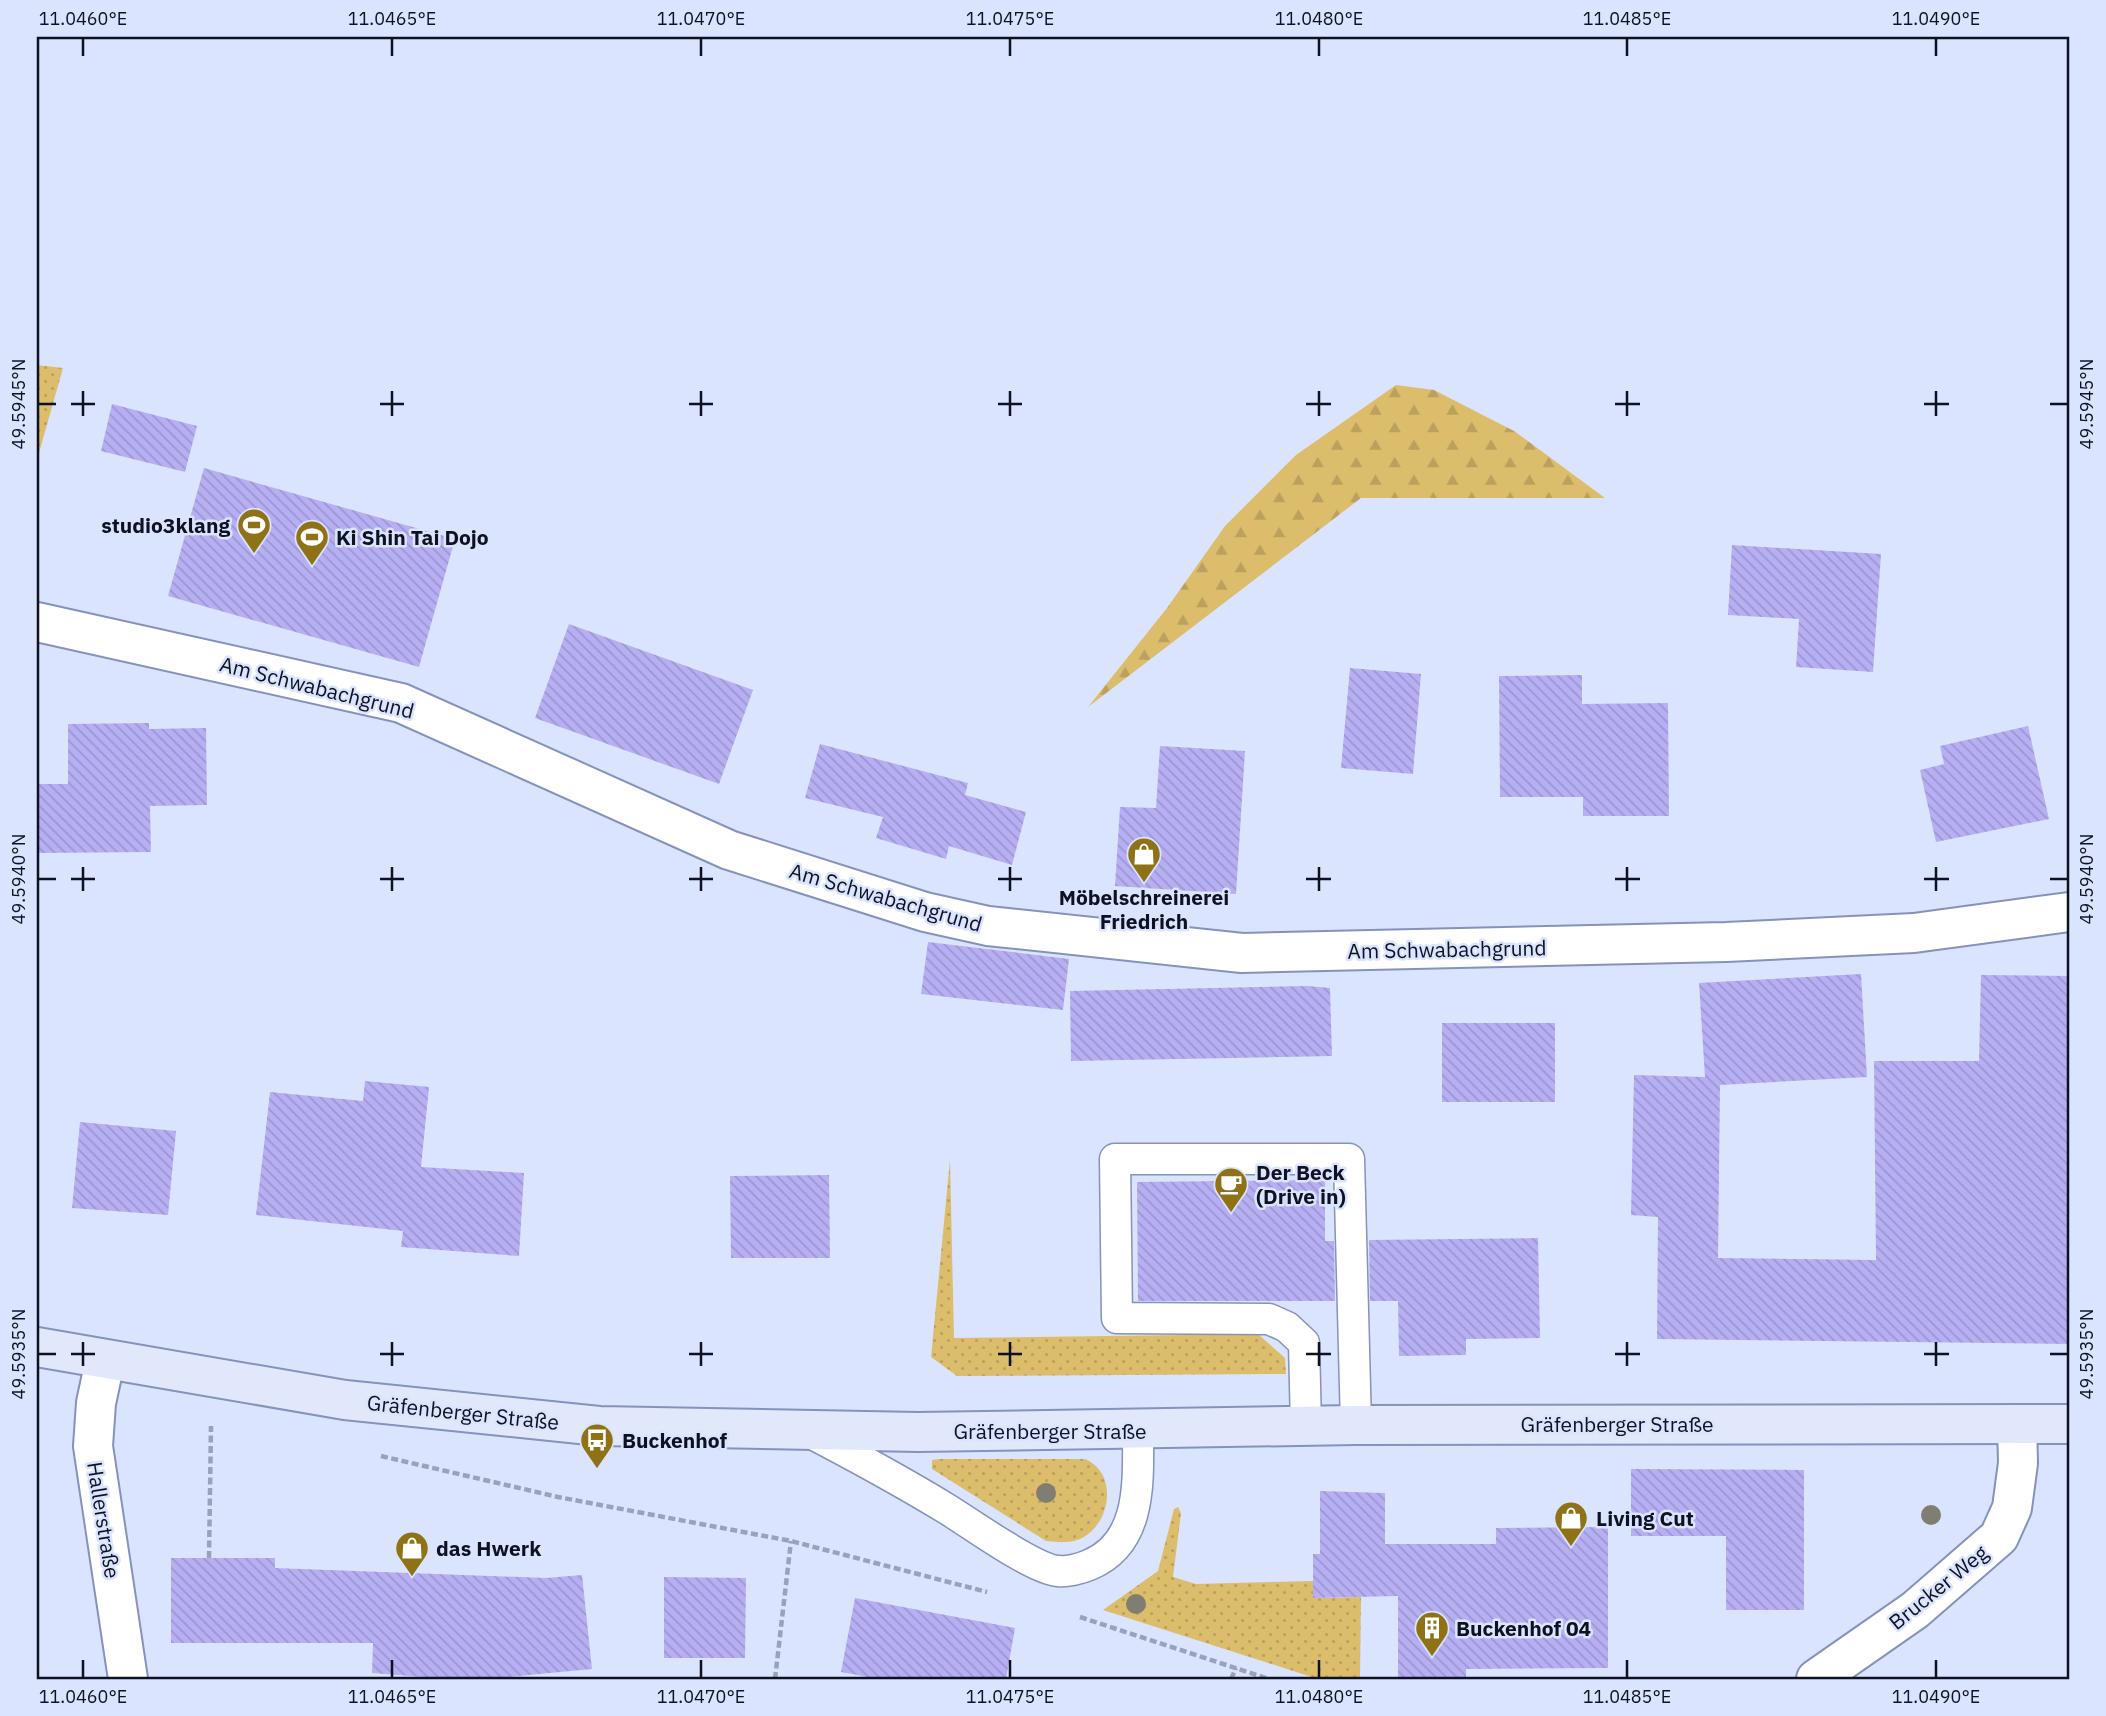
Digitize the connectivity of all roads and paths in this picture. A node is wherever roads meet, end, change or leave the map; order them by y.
1 (37, 622) edge
2 (2069, 912) edge
3 (37, 1347) edge
4 (105, 1361) junction
5 (2069, 1423) edge
6 (224, 1424) dead end
7 (2017, 1424) junction
8 (1356, 1425) junction
9 (1306, 1427) junction
10 (807, 1431) junction
11 (1138, 1431) junction
12 (369, 1453) dead end
13 (790, 1541) junction
14 (209, 1558) dead end
15 (1001, 1595) dead end
16 (1067, 1613) dead end
17 (1237, 1668) junction
18 (128, 1679) edge
19 (775, 1679) edge
20 (1231, 1679) edge
21 (1269, 1679) edge
22 (1816, 1679) edge

1 - 2 street, Am Schwabachgrund
3 - 4 main road, Gräfenberger Straße
4 - 10 main road, Gräfenberger Straße
4 - 18 street, Hallerstraße
5 - 7 main road, Gräfenberger Straße
6 - 14 path
7 - 8 main road, Gräfenberger Straße
7 - 22 street, Brucker Weg
8 - 9 main road, Gräfenberger Straße
8 - 9 lane
9 - 11 main road, Gräfenberger Straße
10 - 11 main road, Gräfenberger Straße
10 - 11 lane
12 - 13 path
13 - 15 path
13 - 19 path
16 - 17 path
17 - 20 path
17 - 21 path

